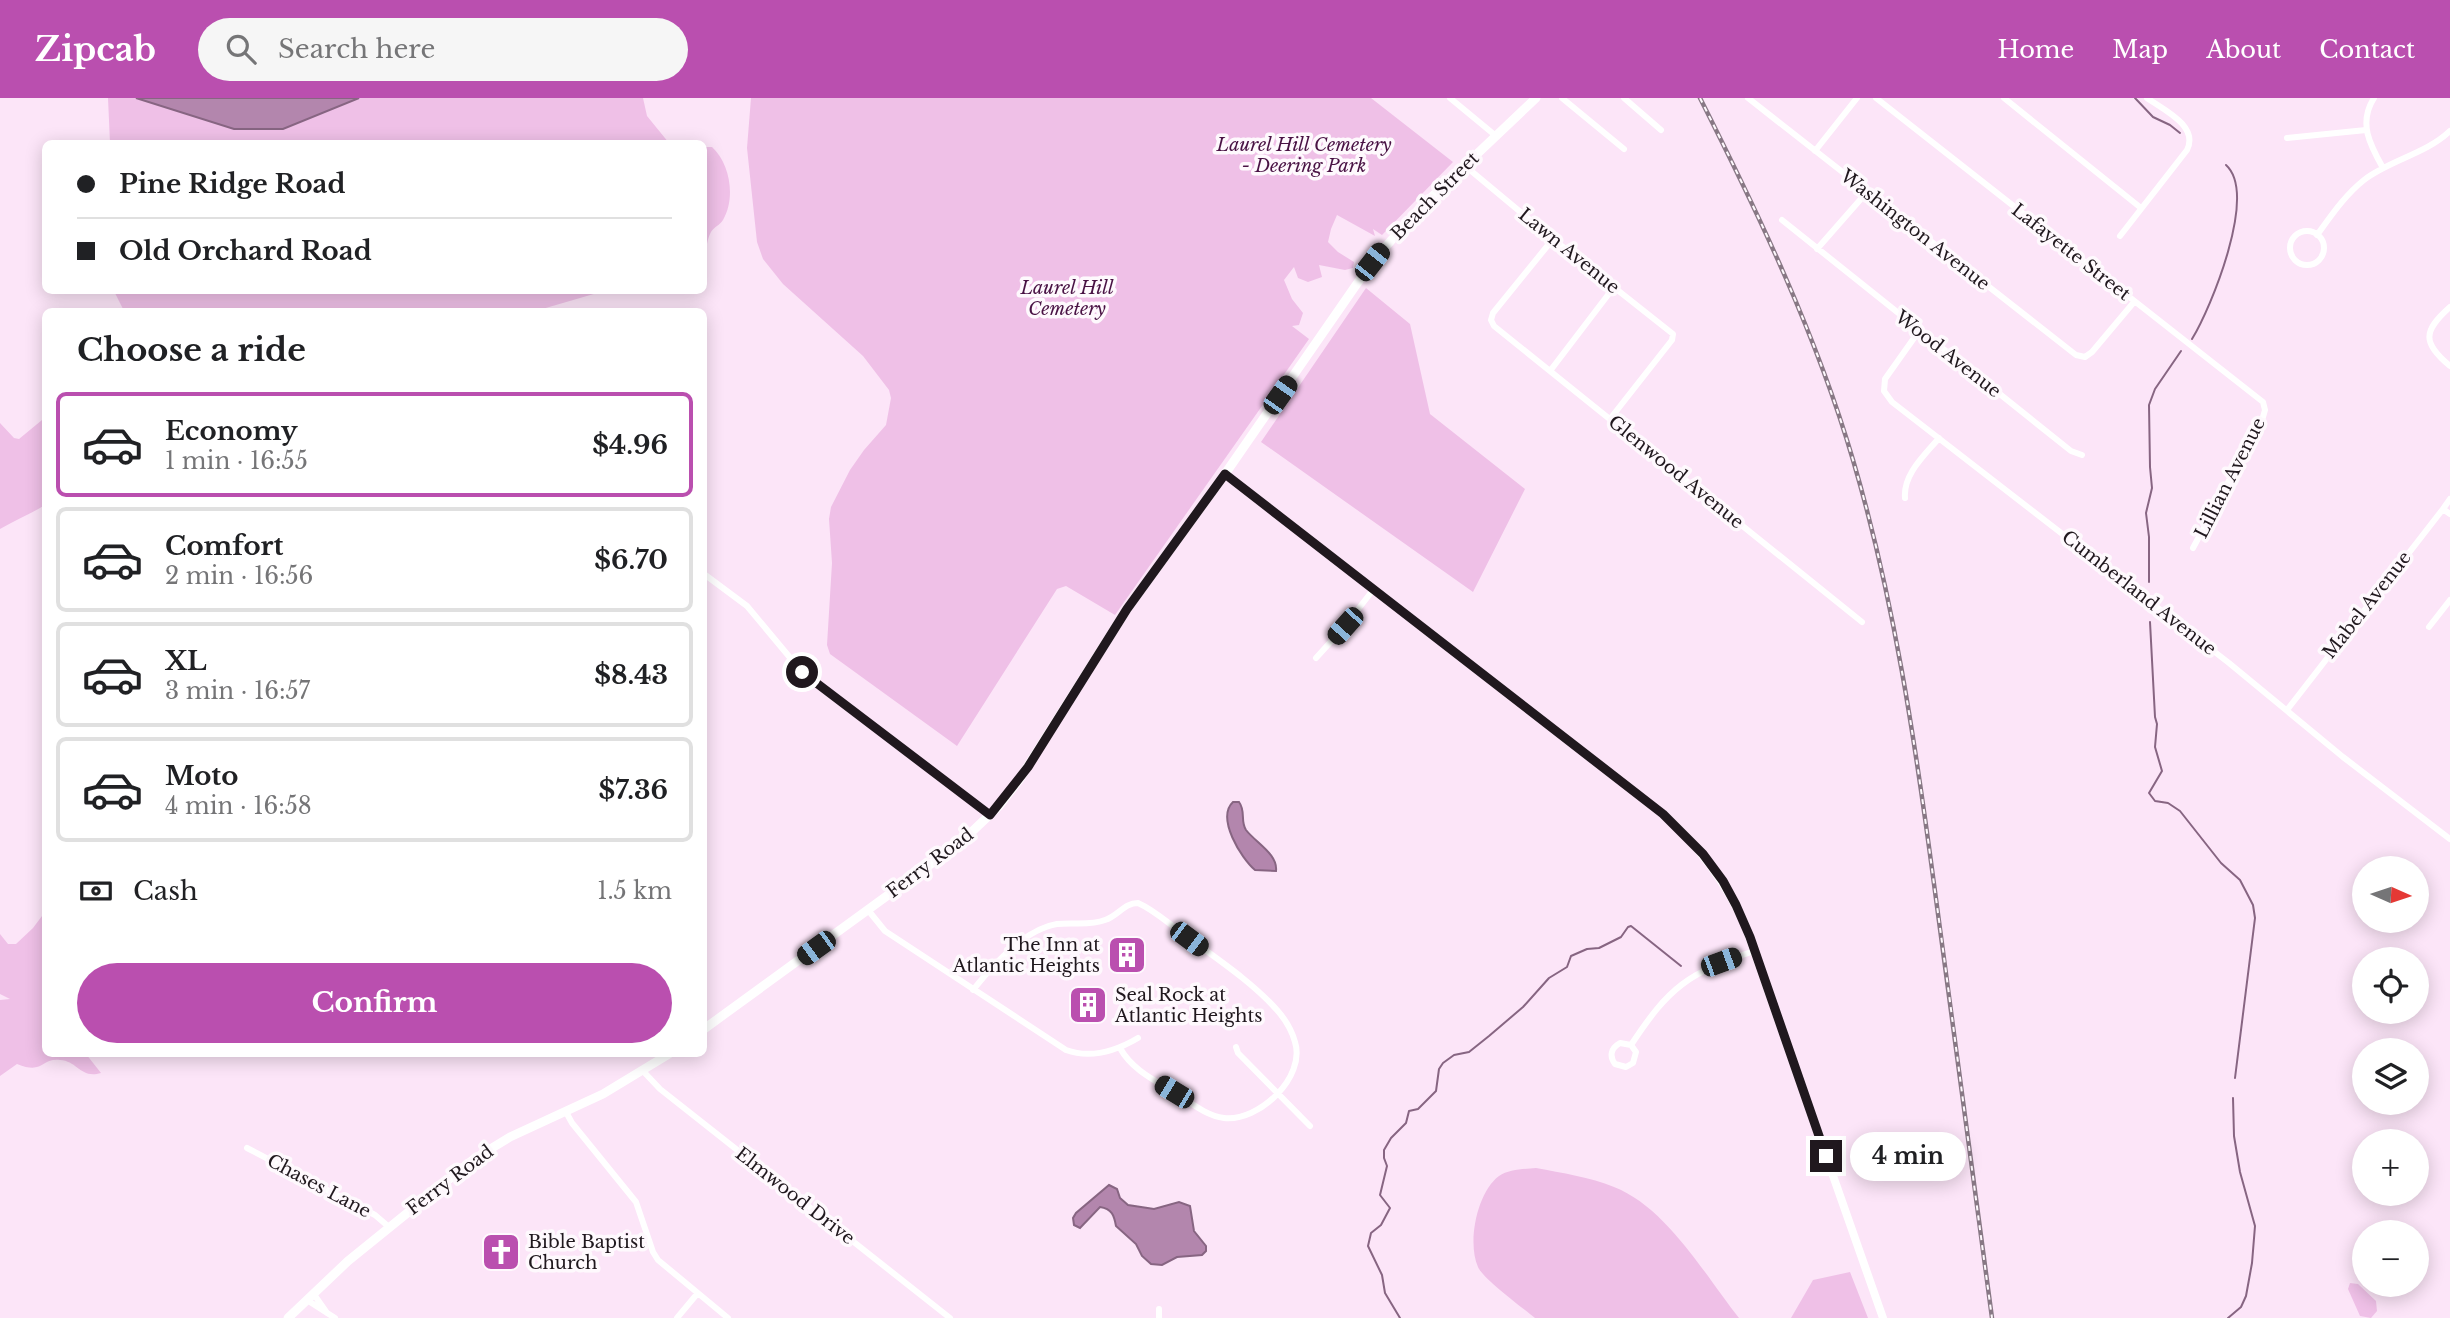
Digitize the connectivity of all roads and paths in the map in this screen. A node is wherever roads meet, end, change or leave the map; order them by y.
1 (1450, 98) edge
2 (1535, 98) edge
3 (1562, 98) edge
4 (1624, 98) edge
5 (1748, 98) edge
6 (1857, 98) edge
7 (1876, 98) edge
8 (2004, 98) edge
9 (2147, 98) edge
10 (2374, 98) edge
11 (1661, 130) dead end
12 (2366, 130) junction
13 (2450, 131) edge
14 (1496, 135) junction
15 (2287, 138) dead end
16 (1624, 149) dead end
17 (1815, 151) junction
18 (1464, 165) junction
19 (2383, 168) junction
20 (1867, 191) junction
21 (2140, 208) junction
22 (1782, 220) dead end
23 (2317, 235) junction
24 (2120, 236) dead end
25 (1553, 239) junction
26 (1817, 249) junction
27 (1614, 287) junction
28 (2134, 302) junction
29 (2450, 307) edge
30 (1919, 331) junction
31 (2450, 366) edge
32 (1550, 371) junction
33 (2265, 407) joint
34 (1609, 419) junction
35 (1940, 438) junction
36 (2082, 455) dead end
37 (1225, 474) junction
38 (1905, 498) dead end
39 (2450, 499) edge
40 (2443, 509) junction
41 (2450, 514) edge
42 (2193, 548) dead end
43 (707, 577) edge
44 (1373, 590) junction
45 (2450, 600) edge
46 (1862, 622) dead end
47 (2429, 626) dead end
48 (1316, 658) dead end
49 (2287, 710) junction
50 (990, 815) junction
51 (2450, 839) edge
52 (868, 910) junction
53 (1754, 951) junction
54 (973, 990) junction
55 (707, 1027) edge
56 (1138, 1038) dead end
57 (1631, 1045) junction
58 (1236, 1047) dead end
59 (1120, 1048) junction
60 (665, 1057) edge
61 (642, 1071) junction
62 (1278, 1092) junction
63 (566, 1112) junction
64 (1310, 1126) dead end
65 (247, 1148) dead end
66 (389, 1227) junction
67 (697, 1294) junction
68 (310, 1296) junction
69 (1159, 1309) dead end
70 (288, 1318) edge
71 (335, 1318) edge
72 (677, 1318) edge
73 (728, 1318) edge
74 (950, 1318) edge
75 (1159, 1318) edge
76 (1883, 1318) edge

1 - 14 street
2 - 14 main road, Beach Street
3 - 16 street
4 - 11 street
5 - 17 street, Washington Avenue
6 - 17 street
7 - 28 street, Lafayette Street
8 - 21 street
9 - 21 street
10 - 12 street
12 - 15 street
12 - 19 street
13 - 19 street
14 - 18 main road, Beach Street
17 - 20 street, Washington Avenue
18 - 25 street, Lawn Avenue
18 - 37 main road, Beach Street
19 - 23 street
20 - 26 street
20 - 28 street, Washington Avenue
21 - 24 street
22 - 26 street, Wood Avenue
23 - 23 street
25 - 27 street, Lawn Avenue
25 - 32 street, Glenwood Avenue
26 - 30 street, Wood Avenue
27 - 32 street
27 - 34 street, Lawn Avenue
28 - 33 street, Lafayette Street
29 - 31 street
30 - 35 street, Cumberland Avenue
30 - 36 street, Wood Avenue
32 - 34 street, Glenwood Avenue
33 - 42 street, Lillian Avenue
34 - 46 street, Glenwood Avenue
35 - 38 street
35 - 49 street, Cumberland Avenue
37 - 44 street
37 - 50 main road, Ferry Road
39 - 40 street, Mabel Avenue
40 - 41 street
40 - 49 street, Mabel Avenue
43 - 50 street
44 - 48 street
44 - 53 street
45 - 47 street
49 - 51 street, Cumberland Avenue
50 - 52 main road, Ferry Road
52 - 54 street
52 - 55 main road, Ferry Road
53 - 57 street
53 - 76 street
54 - 59 street
54 - 62 street
56 - 59 street
57 - 57 street
58 - 62 street
59 - 62 street
60 - 61 main road, Ferry Road
61 - 63 main road, Ferry Road
61 - 74 street, Elmwood Drive
62 - 64 street
63 - 66 main road, Ferry Road
63 - 67 street
65 - 66 street, Chases Lane
66 - 68 main road, Ferry Road
67 - 72 street
67 - 73 street
68 - 70 main road, Ferry Road
68 - 71 street
69 - 75 street

